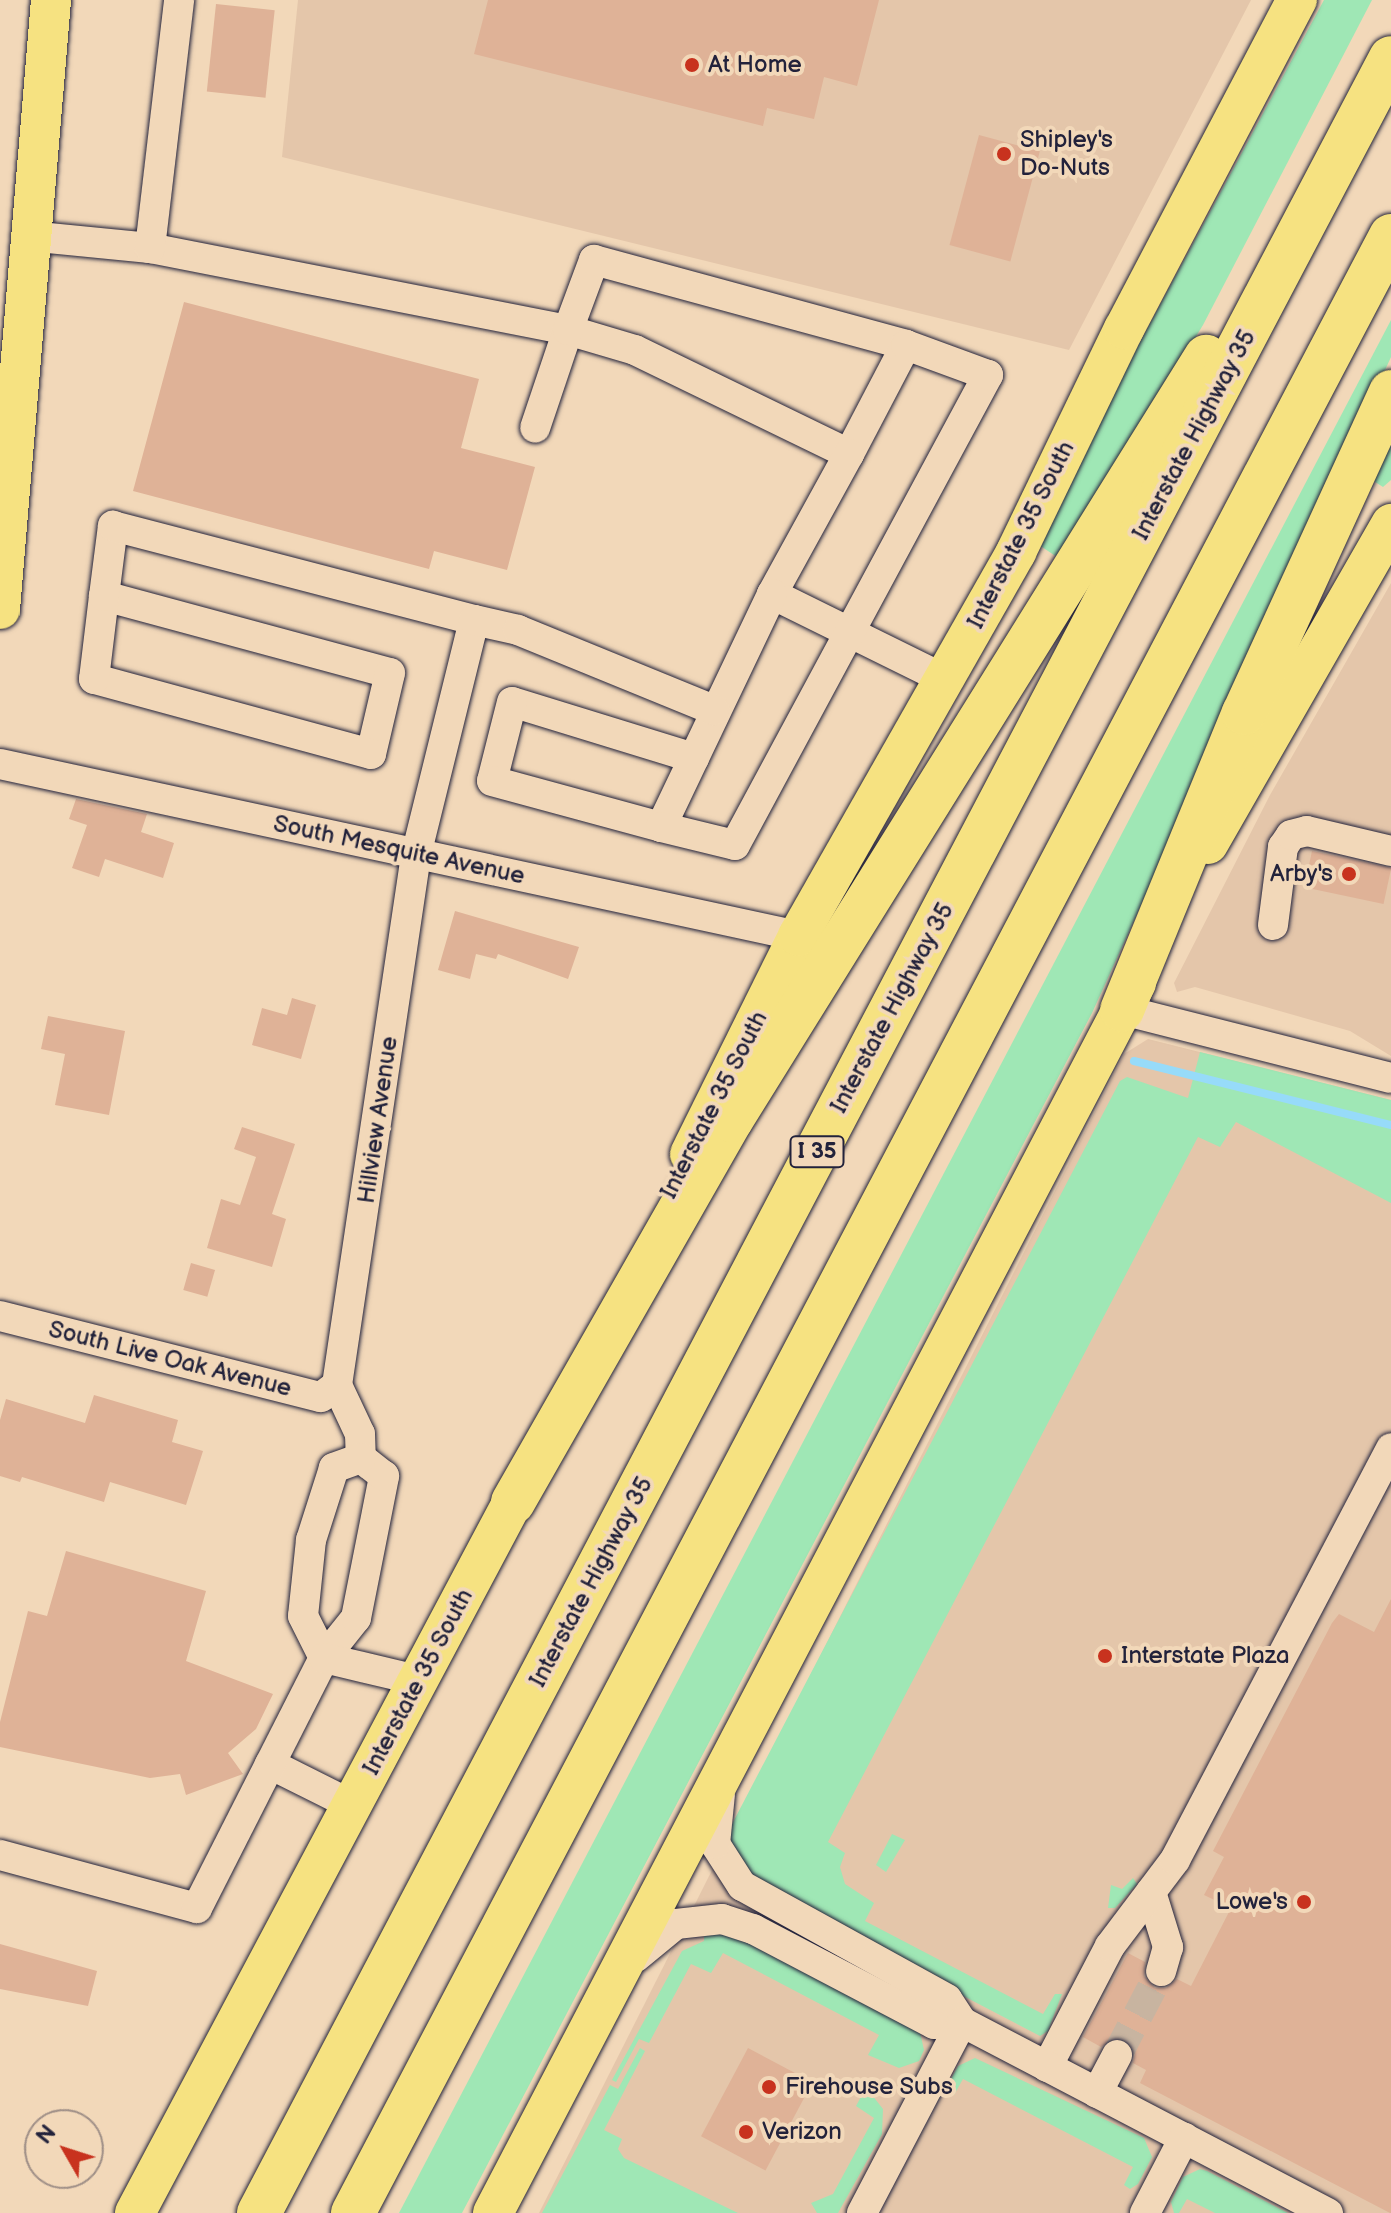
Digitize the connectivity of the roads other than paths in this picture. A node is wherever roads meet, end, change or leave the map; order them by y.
1 (51, 0) edge
2 (179, 0) edge
3 (1297, 0) edge
4 (1382, 75) edge
5 (28, 236) junction
6 (1391, 236) edge
7 (150, 248) junction
8 (568, 330) junction
9 (906, 345) junction
10 (1391, 392) edge
11 (535, 428) dead end
12 (849, 454) junction
13 (1391, 524) edge
14 (2, 555) edge
15 (772, 594) junction
16 (104, 596) junction
17 (0, 609) edge
18 (474, 620) junction
19 (849, 633) junction
20 (944, 679) junction
21 (714, 710) junction
22 (694, 758) junction
23 (0, 764) edge
24 (661, 827) junction
25 (1391, 851) edge
26 (416, 855) junction
27 (1273, 925) dead end
28 (798, 936) junction
29 (1122, 1010) junction
30 (1391, 1078) edge
31 (0, 1316) edge
32 (337, 1385) junction
33 (1391, 1448) edge
34 (361, 1458) junction
35 (513, 1502) junction
36 (324, 1658) junction
37 (421, 1681) junction
38 (742, 1735) junction
39 (270, 1764) junction
40 (352, 1805) junction
41 (0, 1855) edge
42 (1151, 1892) junction
43 (1161, 1971) tunnel mouth
44 (962, 2022) junction
45 (580, 2041) junction
46 (1117, 2055) tunnel mouth
47 (1047, 2067) junction
48 (1097, 2093) junction
49 (1184, 2138) junction
50 (135, 2213) edge
51 (259, 2213) edge
52 (353, 2213) edge
53 (493, 2213) edge
54 (862, 2213) edge
55 (1145, 2213) edge
56 (1328, 2213) edge

1 - 5 main road
2 - 7 street
3 - 20 main road, Interstate 35 South
4 - 35 highway
4 - 51 highway, Interstate Highway 35 / I 35
5 - 7 street
5 - 14 main road
6 - 52 highway
7 - 8 street
8 - 9 street
8 - 11 street
8 - 12 street
9 - 12 street
9 - 19 street
10 - 29 highway
12 - 15 street
13 - 29 main road
14 - 17 main road
15 - 19 street
15 - 21 street
16 - 16 street
16 - 18 street
18 - 21 street
18 - 26 street, Hillview Avenue
19 - 20 street
19 - 24 street
20 - 28 main road, Interstate 35 South
21 - 22 street
22 - 24 street
22 - 24 street
23 - 26 street, South Mesquite Avenue
25 - 27 street
26 - 28 street, South Mesquite Avenue
26 - 32 street, Hillview Avenue
28 - 35 main road, Interstate 35 South
29 - 30 street
29 - 38 main road
31 - 32 street, South Live Oak Avenue
32 - 34 street
33 - 42 street
34 - 36 street
34 - 36 street
35 - 37 main road, Interstate 35 South
36 - 37 street
36 - 39 street
37 - 40 main road, Interstate 35 South
38 - 44 street
38 - 45 main road
39 - 40 street
39 - 41 street
40 - 50 main road, Interstate 35 South
42 - 43 street
42 - 47 street
44 - 45 street
44 - 47 street
44 - 54 street
45 - 53 main road
46 - 48 street
47 - 48 street
48 - 49 street
49 - 55 street
49 - 56 street

